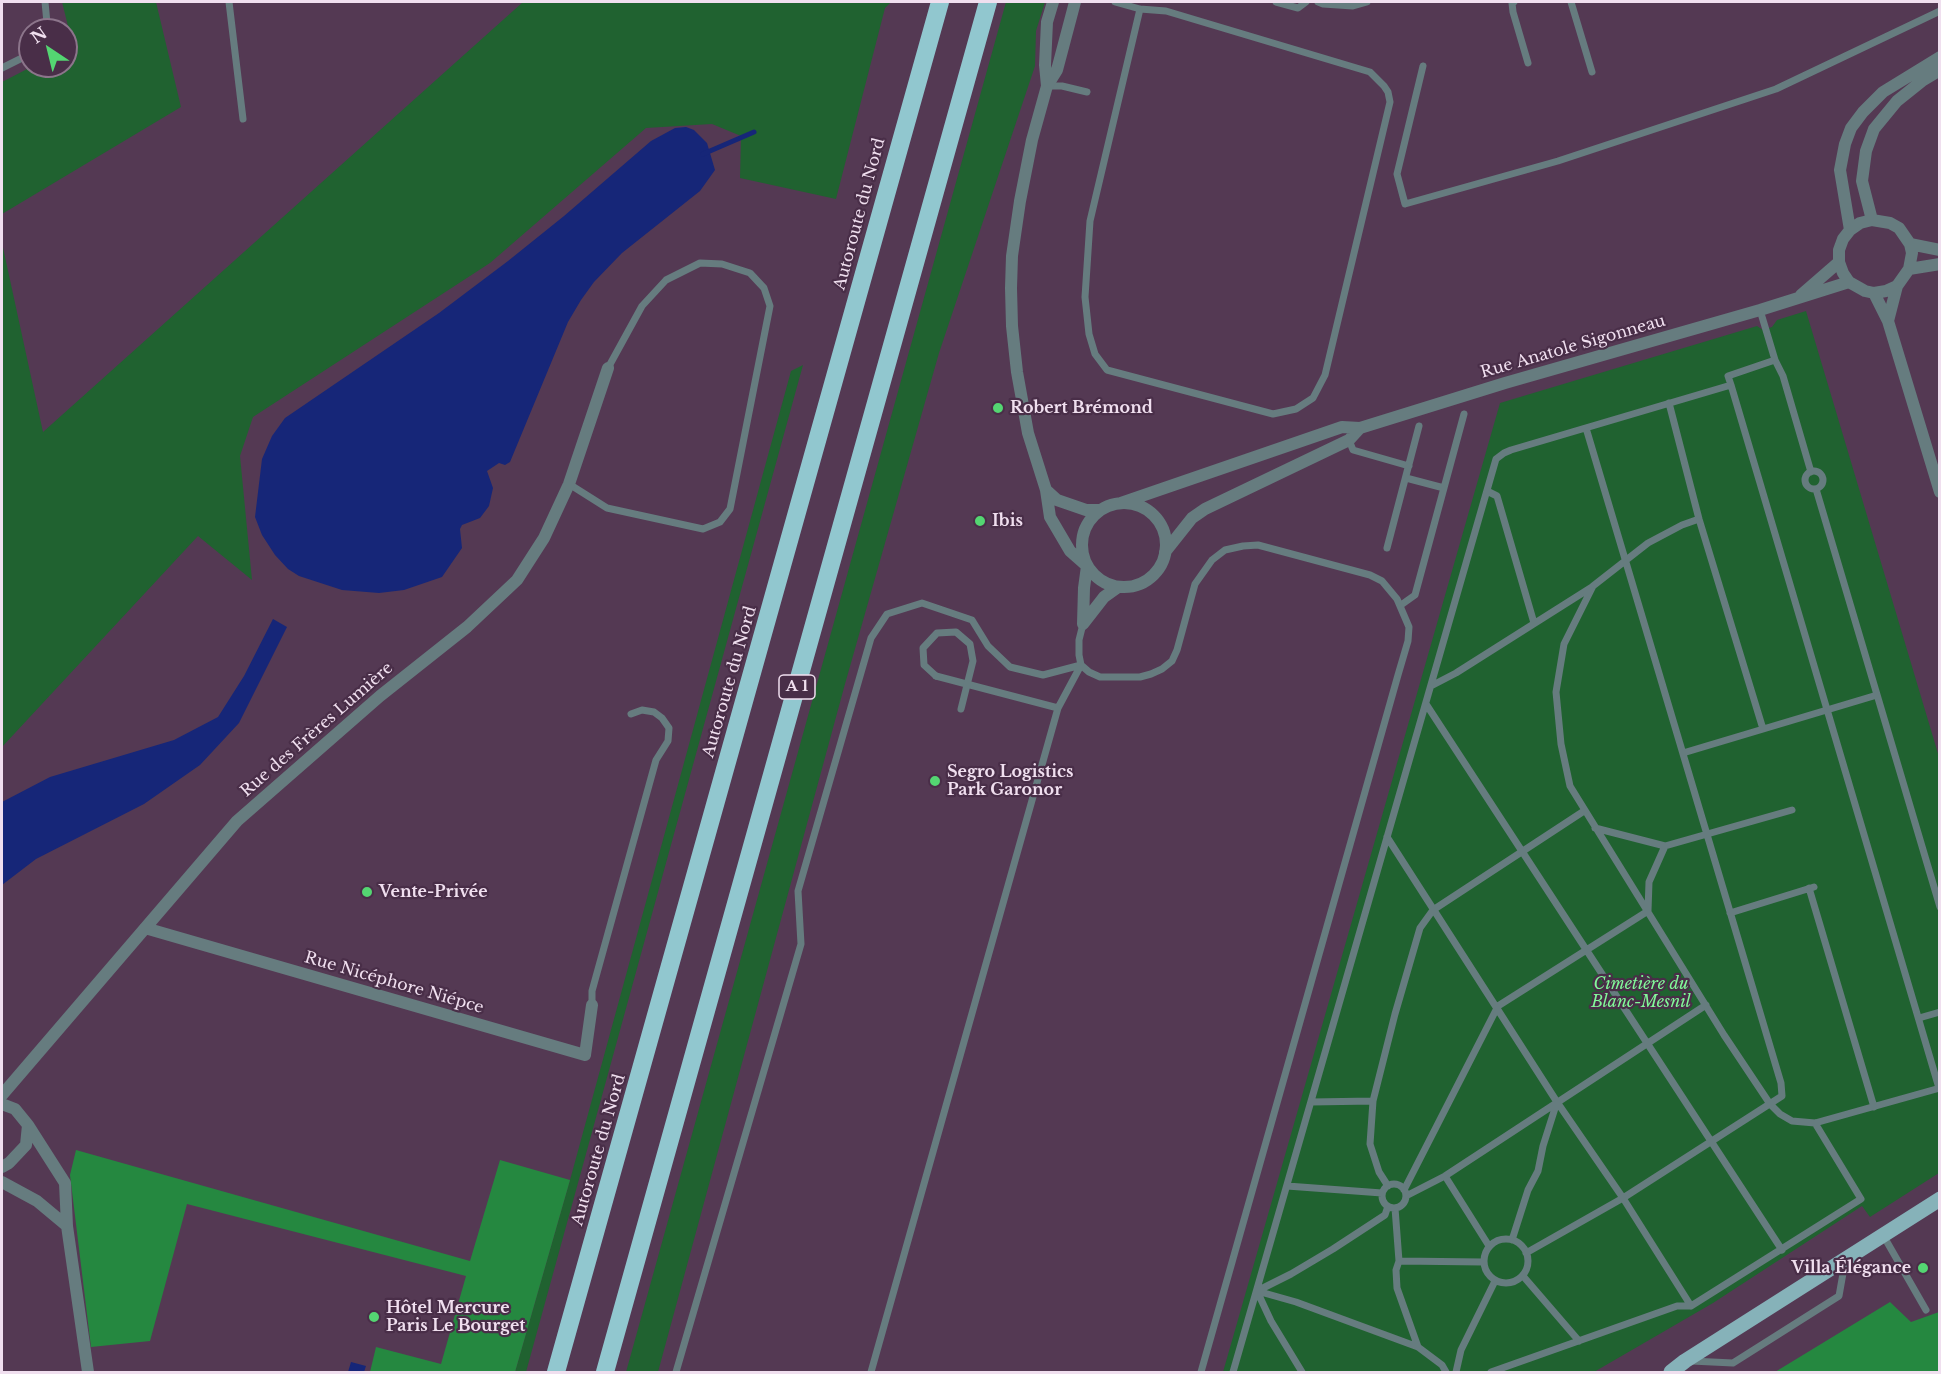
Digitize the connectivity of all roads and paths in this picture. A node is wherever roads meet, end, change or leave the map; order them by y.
1 (45, 2) edge
2 (229, 2) edge
3 (927, 2) edge
4 (940, 2) edge
5 (988, 2) edge
6 (1053, 2) edge
7 (1075, 2) edge
8 (1115, 2) edge
9 (1276, 2) edge
10 (1306, 2) edge
11 (1318, 2) edge
12 (1367, 2) edge
13 (1514, 2) edge
14 (1571, 2) edge
15 (1140, 9) junction
16 (1940, 11) edge
17 (47, 18) edge
18 (927, 44) junction
19 (1940, 57) edge
20 (18, 61) edge
21 (1528, 63) dead end
22 (1423, 66) dead end
23 (2, 69) edge
24 (1940, 70) edge
25 (1592, 72) dead end
26 (1047, 86) junction
27 (1087, 92) dead end
28 (243, 120) dead end
29 (1872, 220) junction
30 (1850, 230) junction
31 (1910, 244) junction
32 (1940, 250) edge
33 (1839, 262) junction
34 (1940, 264) edge
35 (1909, 269) junction
36 (1849, 282) junction
37 (1897, 285) junction
38 (1874, 293) junction
39 (1795, 300) junction
40 (1760, 310) junction
41 (1888, 321) junction
42 (1775, 360) junction
43 (608, 368) joint
44 (1731, 385) junction
45 (1669, 403) junction
46 (1464, 414) dead end
47 (1419, 426) dead end
48 (1360, 428) junction
49 (1586, 428) junction
50 (1349, 440) junction
51 (1409, 466) junction
52 (1811, 472) junction
53 (1406, 478) junction
54 (568, 484) junction
55 (1444, 488) junction
56 (1816, 489) junction
57 (1046, 490) junction
58 (1487, 491) junction
59 (1940, 492) edge
60 (1121, 503) junction
61 (1101, 510) junction
62 (1700, 519) junction
63 (1387, 548) dead end
64 (1165, 552) junction
65 (1626, 560) junction
66 (1087, 566) junction
67 (1593, 586) junction
68 (1118, 587) junction
69 (1401, 606) junction
70 (1083, 624) junction
71 (1534, 624) junction
72 (1081, 665) junction
73 (1431, 686) junction
74 (1877, 695) junction
75 (1426, 704) junction
76 (1058, 708) junction
77 (961, 709) dead end
78 (1828, 710) junction
79 (631, 714) dead end
80 (1763, 729) junction
81 (1683, 753) junction
82 (1792, 810) dead end
83 (1584, 811) junction
84 (1595, 828) junction
85 (1707, 833) junction
86 (1387, 837) junction
87 (1665, 846) junction
88 (1522, 852) junction
89 (1940, 907) edge
90 (1433, 910) junction
91 (1648, 911) junction
92 (1730, 912) junction
93 (145, 928) junction
94 (1586, 950) junction
95 (592, 1005) joint
96 (1706, 1005) junction
97 (1498, 1006) junction
98 (1940, 1012) edge
99 (1919, 1018) junction
100 (1648, 1044) junction
101 (1939, 1088) edge
102 (2, 1095) edge
103 (1373, 1101) junction
104 (1311, 1102) junction
105 (1557, 1102) junction
106 (2, 1104) edge
107 (1770, 1104) junction
108 (1874, 1107) junction
109 (1815, 1123) junction
110 (28, 1125) junction
111 (1712, 1142) junction
112 (2, 1167) edge
113 (1445, 1176) junction
114 (2, 1182) edge
115 (1287, 1185) junction
116 (1388, 1186) junction
117 (1383, 1193) junction
118 (1405, 1193) junction
119 (1623, 1198) junction
120 (1940, 1200) edge
121 (1391, 1207) junction
122 (67, 1226) junction
123 (1883, 1235) junction
124 (1512, 1240) junction
125 (1489, 1246) junction
126 (1782, 1250) junction
127 (1526, 1253) junction
128 (1846, 1258) junction
129 (1399, 1261) junction
130 (1483, 1263) junction
131 (1522, 1276) junction
132 (1495, 1281) junction
133 (1257, 1291) junction
134 (1691, 1306) junction
135 (1926, 1310) dead end
136 (1579, 1341) junction
137 (1418, 1347) junction
138 (1685, 1361) junction
139 (88, 1372) edge
140 (556, 1372) edge
141 (605, 1372) edge
142 (676, 1372) edge
143 (871, 1372) edge
144 (1201, 1372) edge
145 (1233, 1372) edge
146 (1302, 1372) edge
147 (1446, 1372) edge
148 (1456, 1372) edge
149 (1491, 1372) edge
150 (1659, 1372) edge
151 (1671, 1372) edge

1 - 17 lane
2 - 28 lane
3 - 18 highway
4 - 18 highway, Autoroute du Nord
5 - 141 highway, A 1
6 - 26 street
7 - 26 street
8 - 15 lane
9 - 10 lane
11 - 12 lane
13 - 21 lane
14 - 25 lane
15 - 15 lane
16 - 22 lane
18 - 140 highway, Autoroute du Nord
19 - 30 street
20 - 23 lane
24 - 29 street
26 - 27 lane
26 - 57 street
29 - 30 street
29 - 31 street
30 - 33 street
31 - 32 street
31 - 35 street
33 - 36 street
33 - 39 street, Rue Anatole Sigonneau
34 - 35 street
35 - 37 street
36 - 38 street
36 - 39 street, Rue Anatole Sigonneau
37 - 38 street
37 - 41 street
38 - 41 street
39 - 40 street, Rue Anatole Sigonneau
40 - 42 lane
40 - 48 street, Rue Anatole Sigonneau
41 - 59 street
42 - 44 lane
42 - 52 lane
43 - 54 street, Rue des Frères Lumière
43 - 54 lane
44 - 45 lane
44 - 78 lane
45 - 49 lane
45 - 62 lane
46 - 55 lane
47 - 51 lane
48 - 50 street
48 - 60 street, Rue Anatole Sigonneau
49 - 58 lane
49 - 65 lane
50 - 51 lane
50 - 64 street
51 - 53 lane
52 - 56 lane
52 - 56 lane
53 - 55 lane
53 - 63 lane
54 - 93 street, Rue des Frères Lumière
55 - 69 lane
56 - 74 lane
57 - 61 street
57 - 66 street
58 - 71 lane
58 - 73 lane
60 - 61 street
60 - 64 street
61 - 66 street
62 - 65 lane
62 - 80 lane
64 - 68 street
65 - 67 lane
65 - 81 lane
66 - 68 street
66 - 70 street
67 - 71 lane
67 - 83 lane
68 - 70 street
69 - 72 lane
69 - 144 lane
70 - 72 lane
71 - 73 lane
72 - 76 lane
72 - 142 lane
73 - 75 lane
74 - 78 lane
74 - 89 lane
75 - 86 lane
75 - 88 lane
76 - 77 lane, bridge
76 - 143 lane
78 - 80 lane
78 - 99 lane
79 - 95 lane
80 - 81 lane
81 - 85 lane
82 - 85 lane
83 - 84 lane
83 - 88 lane
84 - 87 lane
84 - 91 lane
85 - 87 lane
85 - 92 lane
86 - 90 lane
86 - 104 lane
87 - 91 lane
88 - 90 lane
88 - 94 lane
90 - 97 lane
90 - 103 lane
91 - 94 lane
91 - 96 lane
92 - 107 lane
92 - 108 lane
93 - 95 street, Rue Nicéphore Niépce
93 - 102 street, Rue des Frères Lumière
94 - 97 lane
94 - 100 lane
96 - 100 lane
96 - 107 lane
97 - 105 lane
97 - 118 lane
98 - 99 lane
99 - 101 lane
100 - 105 lane
100 - 111 lane
101 - 108 lane
103 - 104 lane
103 - 116 lane
104 - 115 lane
105 - 113 lane
105 - 119 lane
105 - 124 lane
106 - 110 street
107 - 109 lane
107 - 111 lane
108 - 109 lane
109 - 126 lane
110 - 112 street
110 - 122 street
111 - 119 lane
111 - 126 lane
113 - 118 lane
113 - 125 lane
114 - 122 street
115 - 117 lane
115 - 133 lane
116 - 117 lane
116 - 118 lane
117 - 121 lane
118 - 121 lane
119 - 127 lane
119 - 134 lane
120 - 123 main road
121 - 129 lane
121 - 133 lane
122 - 139 street
123 - 128 main road
123 - 135 lane
124 - 125 lane
124 - 127 lane
125 - 130 lane
126 - 134 lane
127 - 131 lane
128 - 138 main road
128 - 138 lane
129 - 130 lane
129 - 137 lane
130 - 132 lane
131 - 132 lane
131 - 136 lane
132 - 148 lane
133 - 137 lane
133 - 145 lane
133 - 146 lane
134 - 136 lane
136 - 149 lane
137 - 147 lane
138 - 150 main road
138 - 151 main road

